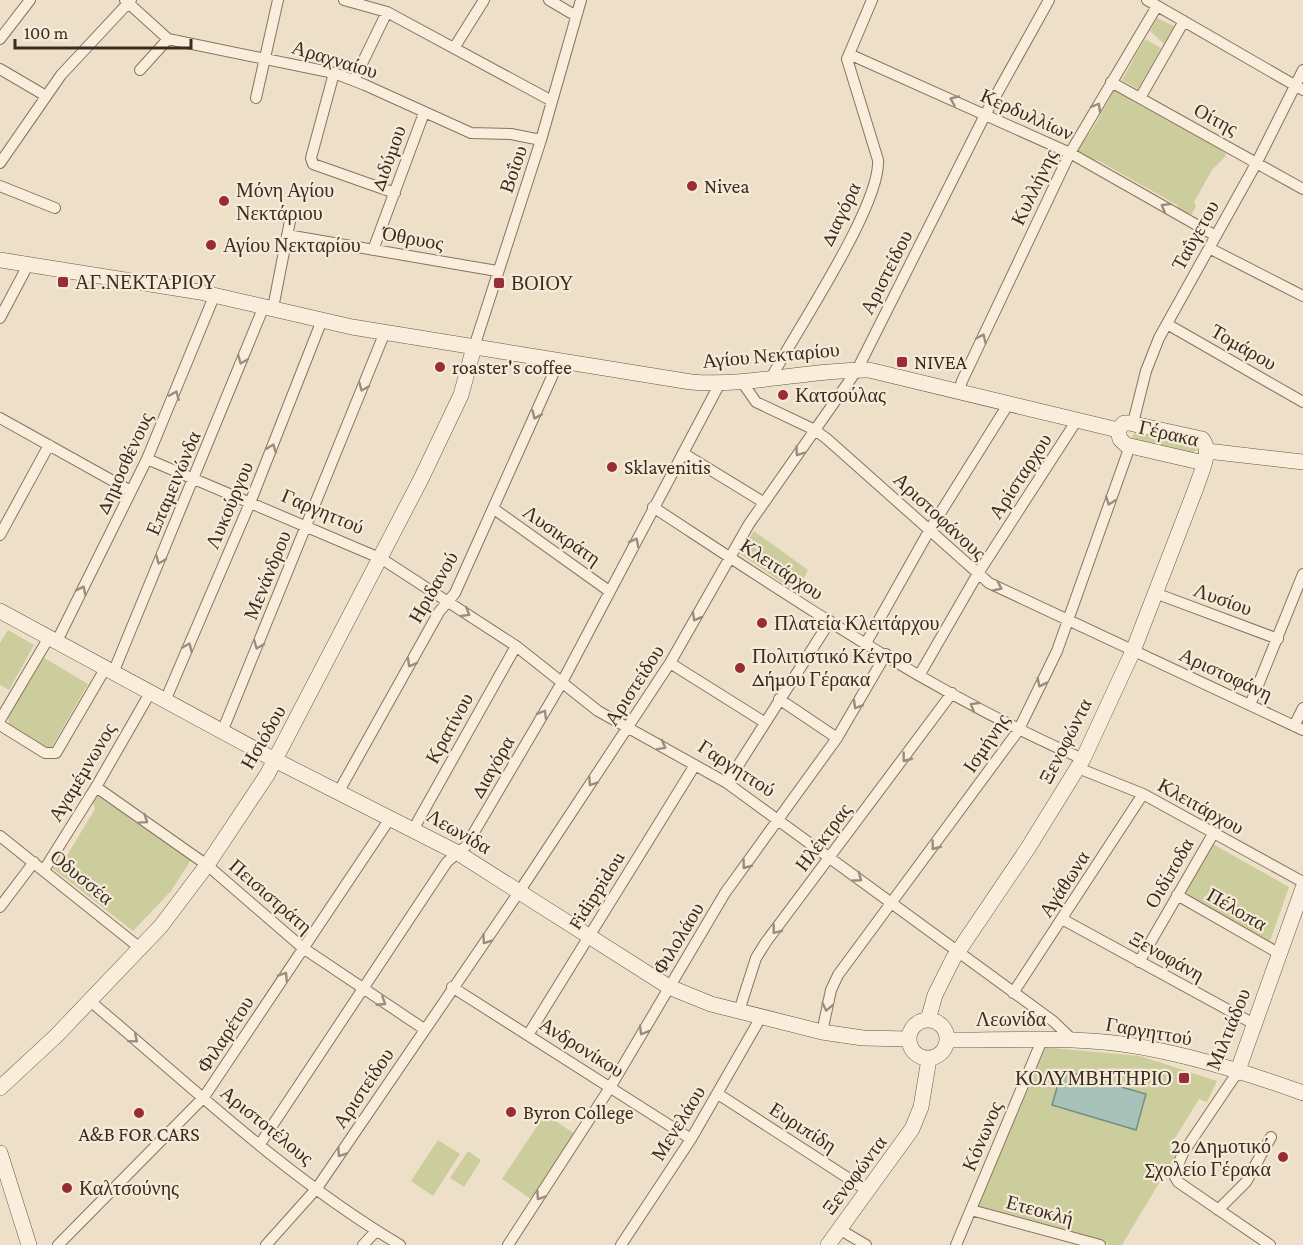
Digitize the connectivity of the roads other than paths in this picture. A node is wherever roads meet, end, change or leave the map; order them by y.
1 (30, 0) edge
2 (279, 0) edge
3 (344, 0) edge
4 (484, 0) edge
5 (549, 0) edge
6 (581, 0) edge
7 (872, 0) edge
8 (1049, 0) edge
9 (1147, 0) edge
10 (128, 1) edge
11 (1157, 6) junction
12 (387, 12) junction
13 (576, 16) junction
14 (1184, 21) junction
15 (0, 39) edge
16 (168, 39) junction
17 (454, 48) junction
18 (849, 54) junction
19 (266, 58) junction
20 (0, 69) edge
21 (140, 70) dead end
22 (1303, 70) edge
23 (334, 73) junction
24 (354, 80) junction
25 (1111, 82) junction
26 (1299, 88) edge
27 (45, 96) junction
28 (256, 98) dead end
29 (1140, 98) junction
30 (552, 101) junction
31 (424, 112) junction
32 (986, 114) junction
33 (542, 140) junction
34 (1070, 153) junction
35 (1257, 162) junction
36 (0, 163) edge
37 (0, 186) edge
38 (1303, 189) edge
39 (395, 193) junction
40 (55, 208) dead end
41 (290, 221) dead end
42 (287, 235) junction
43 (1216, 236) junction
44 (1209, 248) junction
45 (373, 250) junction
46 (0, 260) edge
47 (28, 265) junction
48 (497, 271) junction
49 (215, 294) junction
50 (1303, 296) edge
51 (269, 307) junction
52 (0, 318) edge
53 (322, 320) junction
54 (1167, 324) junction
55 (385, 332) junction
56 (474, 347) junction
57 (559, 361) junction
58 (857, 370) junction
59 (770, 380) junction
60 (742, 382) junction
61 (719, 385) junction
62 (959, 391) junction
63 (1303, 402) edge
64 (1009, 403) junction
65 (0, 418) edge
66 (1077, 420) junction
67 (1133, 423) junction
68 (814, 430) junction
69 (1118, 430) junction
70 (48, 445) junction
71 (1130, 446) junction
72 (683, 453) junction
73 (1205, 457) junction
74 (147, 459) junction
75 (1303, 462) edge
76 (194, 480) junction
77 (131, 491) junction
78 (763, 502) junction
79 (250, 503) junction
80 (653, 507) junction
81 (494, 509) junction
82 (306, 527) junction
83 (929, 531) junction
84 (0, 535) edge
85 (729, 557) junction
86 (382, 559) junction
87 (1303, 574) edge
88 (977, 575) junction
89 (609, 591) junction
90 (1155, 593) junction
91 (448, 601) junction
92 (0, 611) edge
93 (1067, 620) junction
94 (830, 621) junction
95 (1278, 639) junction
96 (52, 641) junction
97 (866, 643) junction
98 (516, 646) junction
99 (1133, 651) junction
100 (886, 654) junction
101 (670, 663) junction
102 (109, 671) junction
103 (920, 674) junction
104 (561, 684) junction
105 (150, 693) junction
106 (952, 693) junction
107 (779, 699) junction
108 (165, 701) junction
109 (1250, 705) junction
110 (1303, 708) edge
111 (0, 720) edge
112 (764, 722) junction
113 (0, 725) edge
114 (628, 727) junction
115 (1299, 728) edge
116 (1018, 731) junction
117 (222, 732) junction
118 (837, 738) junction
119 (275, 760) junction
120 (1081, 763) junction
121 (695, 765) junction
122 (727, 783) junction
123 (96, 788) junction
124 (339, 791) junction
125 (1143, 794) junction
126 (391, 817) junction
127 (779, 821) junction
128 (414, 828) junction
129 (1213, 834) junction
130 (0, 836) edge
131 (458, 853) junction
132 (831, 858) junction
133 (34, 862) junction
134 (207, 865) junction
135 (44, 870) junction
136 (1303, 882) edge
137 (1303, 888) edge
138 (519, 892) junction
139 (1177, 895) junction
140 (892, 903) junction
141 (0, 907) edge
142 (1062, 919) junction
143 (588, 937) junction
144 (140, 948) junction
145 (303, 948) junction
146 (958, 951) junction
147 (1280, 954) junction
148 (1139, 962) junction
149 (452, 987) junction
150 (669, 987) junction
151 (363, 990) junction
152 (1013, 993) junction
153 (90, 1001) junction
154 (738, 1011) junction
155 (761, 1017) junction
156 (928, 1020) junction
157 (1254, 1024) junction
158 (424, 1029) junction
159 (822, 1032) junction
160 (528, 1035) junction
161 (909, 1039) junction
162 (948, 1040) junction
163 (1042, 1040) junction
164 (1074, 1041) junction
165 (929, 1059) junction
166 (1237, 1073) junction
167 (611, 1086) junction
168 (0, 1088) edge
169 (1303, 1093) edge
170 (718, 1094) junction
171 (204, 1097) junction
172 (1271, 1137) dead end
173 (691, 1138) junction
174 (260, 1144) junction
175 (0, 1153) edge
176 (317, 1188) junction
177 (868, 1191) junction
178 (971, 1210) junction
179 (1218, 1210) junction
180 (839, 1229) junction
181 (376, 1231) junction
182 (30, 1245) edge
183 (58, 1245) edge
184 (266, 1245) edge
185 (363, 1245) edge
186 (400, 1245) edge
187 (508, 1245) edge
188 (621, 1245) edge
189 (828, 1245) edge
190 (866, 1245) edge
191 (956, 1245) edge
192 (1100, 1245) edge
193 (1270, 1245) edge

1 - 15 street
2 - 19 street
3 - 12 street
4 - 17 street
5 - 13 street
6 - 13 street, Βοΐου
7 - 18 street
8 - 32 street, Αριστείδου
9 - 11 street
10 - 16 street
10 - 27 street
11 - 14 street
11 - 25 street, Κυλλήνης
12 - 17 street
12 - 24 street
13 - 30 street, Βοΐου
14 - 26 street
14 - 29 street
16 - 19 street, Αραχναίου
16 - 21 street
17 - 30 street
32 -> 18 street, Κερδυλλίων
18 - 59 street, Διαγόρα
19 - 23 street, Αραχναίου
19 - 28 street
20 - 27 street
22 - 26 street, Ταΰγετου
23 - 24 street, Αραχναίου
23 - 39 street
24 - 31 street, Αραχναίου
25 - 29 street, Οίτης
34 -> 25 street, Κυλλήνης
26 - 35 street, Ταΰγετου
27 - 36 street
29 - 35 street, Οίτης
30 - 33 street, Βοΐου
31 - 33 street, Αραχναίου
31 - 39 street, Διδύμου
32 - 34 street, Κερδυλλίων
32 - 58 street, Αριστείδου
33 - 48 street, Βοΐου
43 -> 34 street, Κερδυλλίων
62 -> 34 street, Κυλλήνης
35 - 38 street, Οίτης
35 - 43 street, Ταΰγετου
37 - 40 street
39 - 45 street, Διδύμου
41 - 42 street, Επαμεινώνδα
42 - 45 street, Όθρυος
42 - 51 street, Επαμεινώνδα
43 - 44 street, Ταΰγετου
44 - 50 street
44 - 54 street, Ταΰγετου
45 - 48 street, Όθρυος
46 - 47 street, Αγίου Νεκταρίου
47 - 49 street, Αγίου Νεκταρίου
47 - 52 street
48 - 56 street, Βοΐου
49 - 51 street, Αγίου Νεκταρίου
74 -> 49 street, Δημοσθένους
51 - 53 street, Αγίου Νεκταρίου
51 -> 76 street, Επαμεινώνδα
53 - 55 street, Αγίου Νεκταρίου
79 -> 53 street, Λυκούργου
54 - 63 street, Τομάρου
54 - 67 street, Ταΰγετου
55 - 56 street, Αγίου Νεκταρίου
55 -> 82 street, Μενάνδρου
56 - 57 street, Αγίου Νεκταρίου
56 - 86 street, Ησιόδου
57 - 61 street, Αγίου Νεκταρίου
57 -> 81 street, Ηριδανού
58 - 59 street, Αγίου Νεκταρίου
58 - 62 street, Αγίου Νεκταρίου
58 - 68 street, Αριστείδου
59 - 60 street, Αγίου Νεκταρίου
60 - 61 street, Αγίου Νεκταρίου
60 - 68 street, Αριστοφάνους
61 - 72 street, Διαγόρα
62 - 64 street, Αγίου Νεκταρίου
64 - 66 street, Αγίου Νεκταρίου
64 - 83 street
65 - 70 street
66 - 69 street, Αγίου Νεκταρίου
66 - 88 street, Αρίσταρχου
67 - 69 street, Γέρακα
67 - 73 street, Γέρακα
68 -> 78 street, Αριστείδου
68 - 83 street, Αριστοφάνους
69 - 71 street, Γέρακα
70 - 77 street
70 - 84 street
71 - 73 street, Γέρακα
71 -> 93 street, Ισμήνης
72 - 78 street
72 - 80 street, Διαγόρα
73 - 75 street, Γέρακα
73 - 90 street, Ξενοφώντα
74 - 76 street, Γαργηττού
74 - 77 street, Δημοσθένους
76 - 79 street, Γαργηττού
76 -> 102 street, Επαμεινώνδα
96 -> 77 street, Δημοσθένους
78 - 85 street, Αριστείδου
79 - 82 street, Γαργηττού
108 -> 79 street, Λυκούργου
80 - 85 street, Κλειτάρχου
89 -> 80 street, Διαγόρα
81 - 89 street, Λυσικράτη
81 - 91 street, Ηριδανού
82 - 86 street, Γαργηττού
82 -> 117 street, Μενάνδρου
83 - 88 street, Αριστοφάνους
83 - 97 street
85 - 94 street, Κλειτάρχου
85 -> 101 street, Αριστείδου
86 - 91 street, Γαργηττού
86 - 119 street, Ησιόδου
87 - 95 street
88 -> 93 street, Αριστοφάνους
88 - 103 street, Αρίσταρχου
89 - 104 street, Διαγόρα
90 - 95 street, Λυσίου
90 - 99 street, Ξενοφώντα
91 -> 98 street, Γαργηττού
91 -> 124 street, Ηριδανού
92 - 96 street, Λεωνίδα
93 - 99 street, Αριστοφάνους
93 -> 116 street, Ισμήνης
94 - 97 street, Κλειτάρχου
94 - 107 street
95 - 109 street
96 - 102 street, Λεωνίδα
96 - 111 street, Δημοσθένους
97 - 100 street, Κλειτάρχου
98 - 104 street, Γαργηττού
98 - 128 street, Κρατίνου
99 - 109 street, Αριστοφάνη
99 - 120 street, Ξενοφώντα
100 - 103 street, Κλειτάρχου
100 -> 118 street, Φιλολάου
101 - 112 street
101 - 114 street, Αριστείδου
102 - 105 street, Λεωνίδα
102 - 113 street, Επαμεινώνδα
103 - 106 street, Κλειτάρχου
104 - 114 street, Γαργηττού
131 -> 104 street, Διαγόρα
105 - 108 street, Λεωνίδα
105 - 123 street, Αγαμέμνωνος
116 -> 106 street, Κλειτάρχου
106 -> 132 street, Ηλέκτρας
107 - 112 street
107 - 118 street
108 - 117 street, Λεωνίδα
109 - 115 street, Αριστοφάνη
110 - 115 street
112 - 122 street
114 -> 121 street, Γαργηττού
114 -> 138 street, Αριστείδου
116 - 120 street, Κλειτάρχου
116 -> 140 street, Ισμήνης
117 - 119 street, Λεωνίδα
118 - 127 street, Φιλολάου
119 - 124 street, Λεωνίδα
119 - 134 street, Ησιόδου
120 - 125 street, Κλειτάρχου
120 - 146 street, Ξενοφώντα
121 - 122 street, Γαργηττού
121 - 143 street, Fidippidou
122 - 127 street, Γαργηττού
123 -> 134 street, Πεισιστράτη
123 - 135 street, Αγαμέμνωνος
124 - 126 street, Λεωνίδα
125 - 129 street, Κλειτάρχου
125 - 142 street, Αγάθωνα
126 - 128 street, Λεωνίδα
126 - 145 street, Φιλαρέτου
127 - 132 street, Γαργηττού
127 -> 150 street, Φιλολάου
128 - 131 street, Λεωνίδα
129 - 136 street, Κλειτάρχου
129 - 139 street, Οιδίποδα
130 - 133 street, Οδυσσέα
131 - 138 street, Λεωνίδα
131 - 151 street, Διαγόρα
132 -> 140 street, Γαργηττού
132 -> 154 street, Ηλέκτρας
133 - 135 street, Οδυσσέα
133 - 141 street
134 - 144 street, Ησιόδου
134 - 145 street, Πεισιστράτη
135 - 144 street, Οδυσσέα
137 - 147 street, Μιλτιάδου
138 - 143 street, Λεωνίδα
138 -> 149 street, Αριστείδου
139 - 147 street, Πέλοπα
139 - 148 street, Οιδίποδα
140 - 146 street, Γαργηττού
140 -> 159 street, Ισμήνης
142 - 148 street, Ξενοφάνη
142 - 152 street, Αγάθωνα
143 - 150 street, Λεωνίδα
143 - 160 street, Fidippidou
144 - 153 street, Ησιόδου
145 - 151 street, Πεισιστράτη
171 -> 145 street, Φιλαρέτου
146 - 152 street, Γαργηττού
146 - 156 street, Ξενοφώντα
147 - 157 street, Μιλτιάδου
148 - 157 street, Ξενοφάνη
149 - 158 street, Αριστείδου
149 - 160 street, Ανδρονίκου
150 - 154 street, Λεωνίδα
150 -> 167 street, Φιλολάου
151 -> 158 street, Πεισιστράτη
151 - 174 street, Διαγόρα
152 - 164 street, Γαργηττού
153 - 168 street, Ησιόδου
153 -> 171 street, Αριστοτέλους
154 - 155 street, Λεωνίδα
155 - 159 street, Λεωνίδα
155 - 170 street, Μενελάου
156 - 161 street
156 - 162 street
157 - 166 street, Μιλτιάδου
158 -> 176 street, Αριστείδου
159 - 161 street, Λεωνίδα
160 - 167 street, Ανδρονίκου
161 - 165 street
162 - 163 street, Λεωνίδα
162 - 165 street
163 - 164 street, Λεωνίδα
163 - 178 street, Κόνωνος
164 - 166 street, Γαργηττού
165 - 177 street, Ξενοφώντα
166 - 169 street, Γαργηττού
166 - 179 street, Μιλτιάδου
167 - 173 street, Ανδρονίκου
167 -> 187 street, Φιλολάου
170 - 173 street, Μενελάου
170 - 177 street, Ευριπίδη
171 - 174 street, Αριστοτέλους
171 - 183 street, Φιλαρέτου
172 - 179 street
173 - 188 street, Μενελάου
174 - 176 street, Αριστοτέλους
175 - 182 street
176 - 181 street, Αριστοτέλους
176 - 184 street, Αριστείδου
177 - 180 street, Ξενοφώντα
178 - 191 street, Κόνωνος
178 - 192 street, Ετεοκλή
179 - 193 street
180 - 189 street, Ξενοφώντα
180 - 190 street
181 - 185 street
181 - 186 street, Αριστοτέλους

